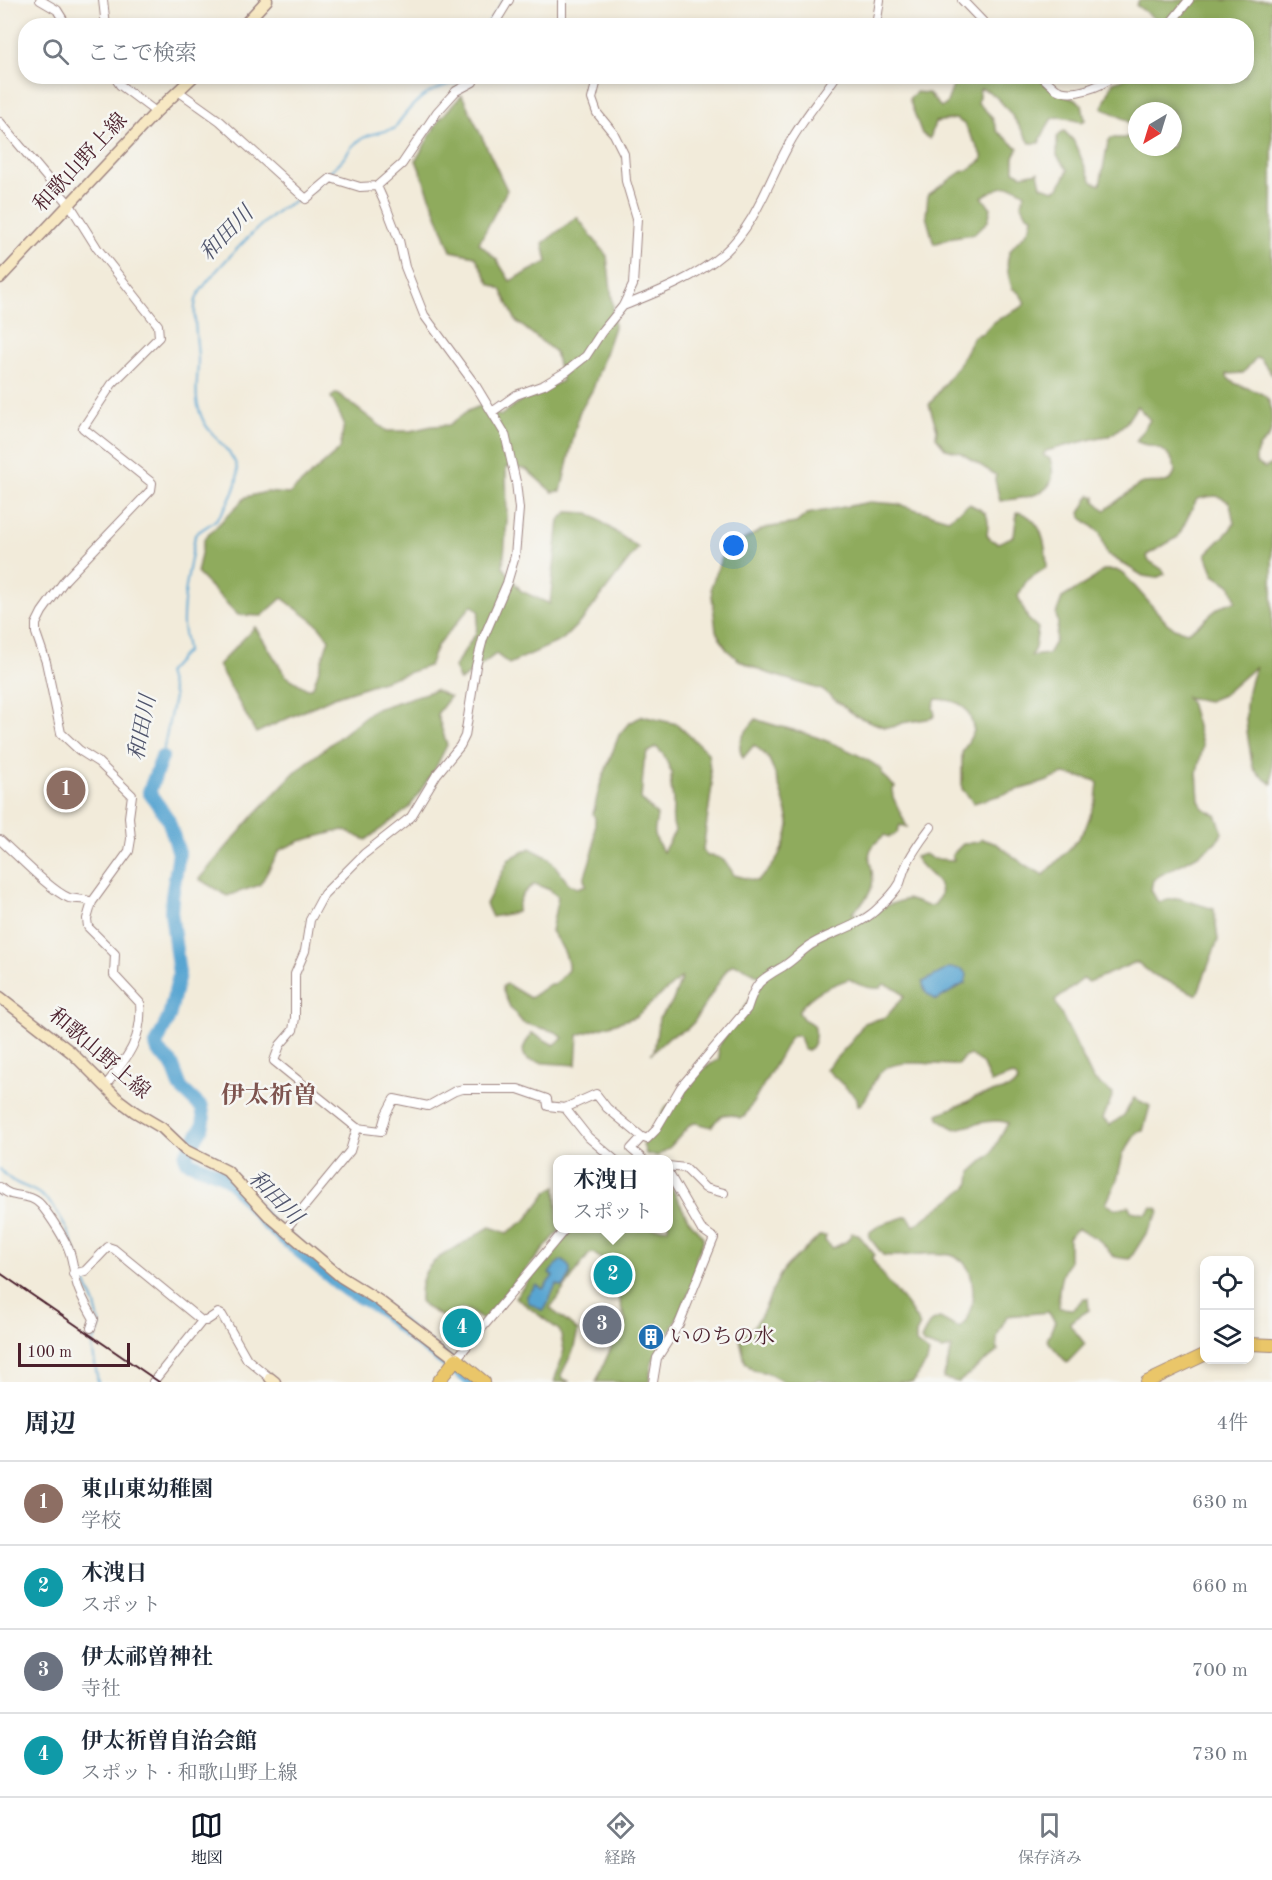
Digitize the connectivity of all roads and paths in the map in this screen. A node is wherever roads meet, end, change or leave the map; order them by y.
1 (40, 0) edge
2 (103, 0) edge
3 (267, 0) edge
4 (509, 0) edge
5 (562, 0) edge
6 (880, 0) edge
7 (962, 0) edge
8 (1189, 0) edge
9 (62, 18) edge
10 (105, 18) edge
11 (250, 18) edge
12 (498, 18) edge
13 (562, 18) edge
14 (877, 18) edge
15 (979, 18) edge
16 (1174, 18) edge
17 (119, 84) edge
18 (185, 84) edge
19 (470, 84) edge
20 (596, 84) edge
21 (830, 84) edge
22 (1051, 84) edge
23 (1097, 84) edge
24 (178, 91) junction
25 (156, 112) junction
26 (0, 122) edge
27 (377, 186) junction
28 (70, 205) junction
29 (0, 278) edge
30 (623, 306) junction
31 (492, 412) junction
32 (931, 827) dead end
33 (0, 840) edge
34 (92, 902) junction
35 (0, 997) edge
36 (106, 1086) junction
37 (565, 1108) junction
38 (357, 1128) junction
39 (642, 1137) junction
40 (609, 1155) edge
41 (638, 1155) edge
42 (673, 1166) edge
43 (673, 1179) edge
44 (0, 1187) edge
45 (724, 1193) dead end
46 (285, 1230) junction
47 (562, 1233) edge
48 (73, 1274) junction
49 (202, 1321) junction
50 (92, 1329) dead end
51 (1254, 1344) edge
52 (1272, 1345) edge
53 (1200, 1357) edge
54 (453, 1363) junction
55 (273, 1380) edge
56 (153, 1382) edge
57 (438, 1382) edge
58 (484, 1382) edge
59 (653, 1382) edge
60 (1147, 1382) edge

1 - 9 street
2 - 10 street
3 - 11 main road
4 - 12 street
5 - 13 street
6 - 14 street
7 - 15 street
8 - 16 street
17 - 25 street
18 - 24 main road, 和歌山野上線
19 - 27 street
20 - 30 street
21 - 30 street
22 - 23 street
24 - 25 main road, 和歌山野上線
24 - 27 street
25 - 28 main road, 和歌山野上線
26 - 28 street
27 - 31 street
28 - 29 main road, 和歌山野上線
28 - 34 street
30 - 31 street
31 - 38 street
32 - 39 street
33 - 34 street
34 - 36 street
35 - 36 main road, 和歌山野上線
36 - 46 main road, 和歌山野上線
37 - 38 street
37 - 39 street
37 - 40 street
38 - 46 street
39 - 41 street
42 - 45 street
43 - 59 street
44 - 48 street
46 - 54 main road, 和歌山野上線
47 - 54 street
48 - 49 street
48 - 50 street
49 - 55 street
49 - 56 street
51 - 52 main road
53 - 60 main road
54 - 57 main road
54 - 58 main road

